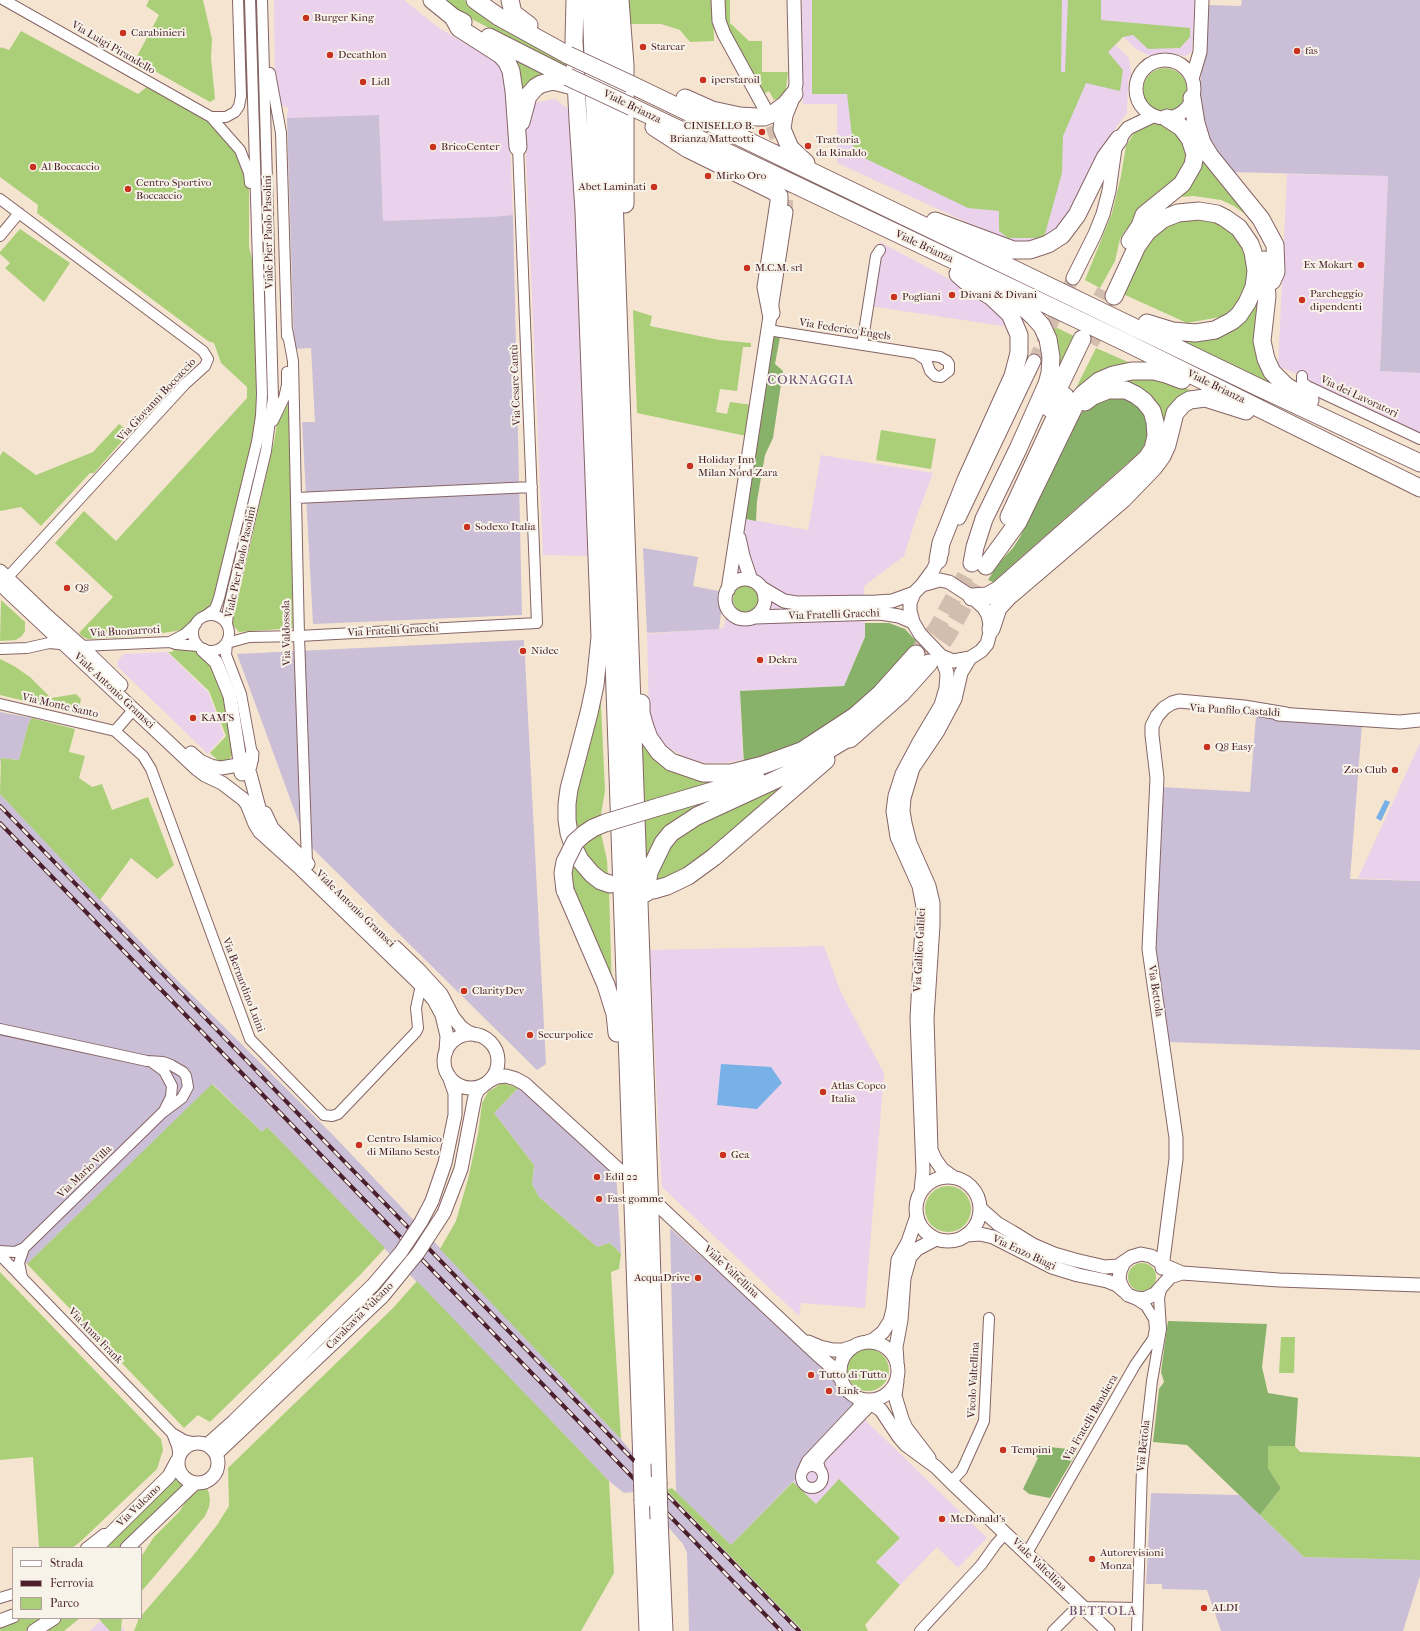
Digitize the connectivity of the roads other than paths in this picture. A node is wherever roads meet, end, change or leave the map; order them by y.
1 (4, 0) edge
2 (238, 0) edge
3 (250, 0) edge
4 (262, 0) edge
5 (432, 0) edge
6 (475, 0) edge
7 (510, 0) edge
8 (574, 0) edge
9 (591, 0) edge
10 (607, 0) edge
11 (620, 0) edge
12 (718, 0) edge
13 (794, 0) edge
14 (1202, 0) edge
15 (453, 17) junction
16 (263, 36) junction
17 (1200, 52) junction
18 (568, 55) junction
19 (1180, 64) junction
20 (1192, 79) junction
21 (569, 81) junction
22 (630, 84) junction
23 (794, 94) junction
24 (1192, 98) junction
25 (1137, 99) junction
26 (764, 107) tunnel mouth
27 (632, 110) junction
28 (211, 117) junction
29 (1160, 117) junction
30 (1123, 134) junction
31 (518, 146) junction
32 (816, 173) junction
33 (0, 199) edge
34 (786, 212) tunnel mouth
35 (20, 213) junction
36 (900, 214) junction
37 (1140, 226) junction
38 (893, 232) junction
39 (0, 236) edge
40 (258, 245) junction
41 (880, 250) dead end
42 (958, 274) junction
43 (1073, 278) tunnel mouth
44 (1267, 296) junction
45 (1085, 302) junction
46 (771, 313) junction
47 (287, 329) junction
48 (768, 330) junction
49 (1086, 341) tunnel mouth
50 (862, 345) junction
51 (918, 354) dead end
52 (1034, 361) tunnel mouth
53 (1302, 376) dead end
54 (294, 402) joint
55 (1246, 411) junction
56 (1330, 420) junction
57 (1066, 425) junction
58 (1291, 425) junction
59 (270, 428) junction
60 (1417, 436) edge
61 (1420, 463) edge
62 (1404, 480) junction
63 (532, 487) junction
64 (1420, 488) edge
65 (1420, 492) edge
66 (296, 498) junction
67 (737, 530) junction
68 (941, 554) junction
69 (976, 570) junction
70 (2, 578) edge
71 (752, 580) junction
72 (949, 582) junction
73 (762, 588) junction
74 (918, 589) junction
75 (728, 590) junction
76 (972, 597) junction
77 (205, 616) junction
78 (755, 618) junction
79 (912, 622) junction
80 (537, 623) joint
81 (196, 624) junction
82 (228, 627) junction
83 (991, 629) junction
84 (299, 636) junction
85 (249, 637) junction
86 (170, 642) junction
87 (227, 643) junction
88 (65, 645) junction
89 (81, 646) junction
90 (201, 648) junction
91 (0, 649) edge
92 (929, 658) junction
93 (970, 658) junction
94 (0, 704) edge
95 (134, 709) junction
96 (1420, 720) edge
97 (115, 731) junction
98 (858, 732) junction
99 (1154, 744) joint
100 (804, 750) junction
101 (252, 754) joint
102 (197, 769) junction
103 (243, 769) junction
104 (249, 809) junction
105 (307, 863) junction
106 (610, 884) dead end
107 (653, 890) dead end
108 (421, 985) junction
109 (0, 1029) edge
110 (476, 1034) junction
111 (446, 1052) junction
112 (497, 1054) junction
113 (147, 1061) junction
114 (449, 1076) junction
115 (487, 1082) junction
116 (629, 1105) junction
117 (162, 1113) junction
118 (647, 1123) junction
119 (953, 1177) junction
120 (921, 1191) junction
121 (660, 1206) dead end
122 (981, 1209) junction
123 (917, 1216) junction
124 (966, 1235) junction
125 (936, 1239) junction
126 (24, 1248) junction
127 (0, 1251) edge
128 (0, 1254) edge
129 (1125, 1261) junction
130 (1157, 1262) junction
131 (1182, 1273) junction
132 (23, 1278) junction
133 (1162, 1286) junction
134 (1419, 1286) edge
135 (1130, 1295) junction
136 (989, 1318) dead end
137 (802, 1339) junction
138 (867, 1342) junction
139 (852, 1347) junction
140 (898, 1363) junction
141 (841, 1379) junction
142 (898, 1379) junction
143 (870, 1401) junction
144 (172, 1433) junction
145 (207, 1447) junction
146 (178, 1459) junction
147 (936, 1467) junction
148 (820, 1469) junction
149 (802, 1472) junction
150 (951, 1482) junction
151 (195, 1483) junction
152 (116, 1528) junction
153 (1006, 1533) junction
154 (87, 1547) edge
155 (97, 1547) edge
156 (128, 1547) edge
157 (981, 1551) dead end
158 (1027, 1553) junction
159 (981, 1565) junction
160 (12, 1594) edge
161 (0, 1598) edge
162 (1078, 1602) junction
163 (1138, 1608) junction
164 (12, 1616) edge
165 (52, 1619) edge
166 (0, 1621) edge
167 (1136, 1628) edge
168 (34, 1631) edge
169 (648, 1631) edge
170 (664, 1631) edge
171 (920, 1631) edge
172 (1054, 1631) edge
173 (1108, 1631) edge

1 - 28 street, Via Luigi Pirandello
2 - 28 street
3 - 40 street, Viale Pier Paolo Pasolini
4 - 16 street, Viale Pier Paolo Pasolini
5 - 15 highway, Viale Brianza
6 - 18 highway, Viale Brianza
7 - 18 highway
8 - 106 highway
9 - 116 highway
10 - 118 highway
11 - 100 highway
12 - 26 main road
13 - 23 main road
14 - 17 main road
15 - 21 highway, Viale Brianza
15 - 31 highway
16 - 47 street, Viale Pier Paolo Pasolini
16 - 59 street, Viale Pier Paolo Pasolini
17 - 19 main road
17 - 20 main road
18 - 22 highway, Viale Brianza, bridge
19 - 20 main road
19 - 25 main road
20 - 24 main road
21 - 27 highway, Viale Brianza, bridge
21 - 31 highway
22 - 23 highway
22 - 32 highway, Viale Brianza
23 - 32 highway
24 - 29 main road
24 - 44 highway
25 - 29 main road
25 - 30 main road
27 - 38 highway, Viale Brianza
27 - 46 highway
28 - 40 street, Viale Pier Paolo Pasolini
29 - 30 main road
29 - 37 highway
30 - 36 highway
30 - 43 main road
31 - 63 street, Via Cesare Cantù
32 - 36 highway, Viale Brianza
33 - 35 street, Via Giovanni Boccaccio
34 - 46 main road
35 - 39 street
35 - 70 street, Via Giovanni Boccaccio
36 - 45 highway, Viale Brianza
37 - 44 highway
37 - 45 highway
38 - 42 highway
38 - 58 highway, Viale Brianza
40 - 77 street, Viale Pier Paolo Pasolini
41 - 50 street
42 - 68 highway
42 - 69 highway
44 - 56 highway
45 - 56 highway, Viale Brianza
46 - 48 main road
47 - 54 street, Viale Pier Paolo Pasolini
47 - 59 street, Viale Pier Paolo Pasolini
48 - 50 street, Via Federico Engels
48 - 67 main road
49 - 69 highway
50 - 51 street, Via Federico Engels
52 - 68 main road
53 - 60 street, Via dei Lavoratori
54 - 66 street, Via Valdossola
55 - 57 highway
55 - 58 highway
55 - 83 highway
56 - 61 highway, Viale Brianza
57 - 69 highway
57 - 76 highway
58 - 62 highway, Viale Brianza
59 - 82 street, Viale Pier Paolo Pasolini
62 - 64 highway, Viale Brianza
62 - 65 highway
63 - 66 street
63 - 80 street, Via Cesare Cantù
66 - 84 street, Via Valdossola
67 - 71 main road
67 - 75 main road
68 - 72 main road
68 - 74 main road
70 - 88 main road, Viale Antonio Gramsci
70 - 89 main road, Viale Antonio Gramsci
71 - 73 main road
71 - 75 main road
72 - 74 main road
72 - 76 main road
73 - 74 main road, Via Fratelli Gracchi
73 - 78 main road
74 - 79 main road
75 - 78 main road
76 - 83 main road
77 - 81 street
77 - 82 street
78 - 79 main road, Via Fratelli Gracchi
79 - 92 main road
80 - 84 street, Via Fratelli Gracchi
81 - 86 street, Via Buonarroti
81 - 90 street
82 - 85 street, Via Fratelli Gracchi
82 - 87 street
83 - 93 main road
84 - 85 street, Via Fratelli Gracchi
84 - 105 street, Via Valdossola
85 - 87 street, Via Fratelli Gracchi
86 - 89 street, Via Buonarroti
86 - 90 street, Via Buonarroti
87 - 90 street
87 - 101 street
88 - 89 street, Via Buonarroti
88 - 91 street, Via Buonarroti
88 - 95 main road, Viale Antonio Gramsci
89 - 103 main road, Viale Antonio Gramsci
90 - 103 main road
92 - 93 main road
92 - 98 highway
92 - 100 highway
92 - 120 main road, Via Galileo Galilei
93 - 119 main road, Via Galileo Galilei
94 - 97 street, Via Monte Santo
95 - 97 street
95 - 102 main road, Viale Antonio Gramsci
96 - 99 main road, Via Panfilo Castaldi
97 - 108 street, Via Bernardino Luini
98 - 107 highway
98 - 118 highway
99 - 130 main road, Via Bettola
100 - 116 highway, bridge
101 - 103 main road
102 - 103 main road
102 - 104 main road, Viale Antonio Gramsci
103 - 104 main road, Viale Antonio Gramsci
103 - 105 main road, Viale Antonio Gramsci
104 - 108 main road, Viale Antonio Gramsci
105 - 110 main road, Viale Antonio Gramsci
108 - 111 main road, Viale Antonio Gramsci
109 - 113 street, Via Mario Villa
110 - 111 main road
110 - 112 main road
111 - 114 main road
112 - 115 main road
112 - 115 main road
113 - 117 street, Via Mario Villa
113 - 117 street, Via Mario Villa
114 - 115 main road
114 - 145 main road, Cavalcavia Vulcano, bridge
115 - 145 main road, Cavalcavia Vulcano, bridge
116 - 169 highway, bridge
117 - 126 street, Via Mario Villa
118 - 170 highway, bridge
119 - 120 main road
119 - 122 main road
120 - 123 main road
121 - 137 main road, Viale Valtellina
122 - 124 main road
122 - 129 main road, Via Enzo Biagi
123 - 125 main road
123 - 138 main road
124 - 125 main road
124 - 135 main road, Via Enzo Biagi
125 - 140 main road
126 - 127 street
126 - 132 street
128 - 132 street, Via Anna Frank
129 - 130 main road
129 - 135 main road
130 - 131 main road
130 - 133 main road
131 - 133 main road
131 - 134 main road
132 - 144 street, Via Anna Frank
133 - 135 main road
133 - 163 street, Via Bettola
135 - 158 street, Via Fratelli Bandiera
136 - 150 street, Vicolo Valtellina
137 - 139 main road, Viale Valtellina
137 - 141 main road, Viale Valtellina
138 - 139 main road
138 - 140 main road
139 - 141 main road
140 - 142 main road
141 - 143 main road
142 - 143 main road
142 - 147 main road, Viale Valtellina
143 - 147 main road, Viale Valtellina
143 - 148 street
143 - 149 street
144 - 145 street, Via Anna Frank
144 - 146 street, Via Anna Frank
145 - 146 main road
145 - 151 main road
146 - 151 main road
146 - 152 main road, Via Vulcano
147 - 150 main road, Viale Valtellina
148 - 149 street
148 - 149 street
150 - 153 main road, Viale Valtellina
151 - 156 main road, Via Vulcano
152 - 154 street
152 - 155 main road, Via Vulcano
153 - 158 main road, Viale Valtellina
153 - 159 street
157 - 159 street
158 - 162 main road, Viale Valtellina
159 - 171 street
160 - 161 street
162 - 163 street
162 - 172 street
162 - 173 main road, Viale Valtellina
163 - 167 street, Via Bettola
164 - 166 main road
165 - 168 main road

